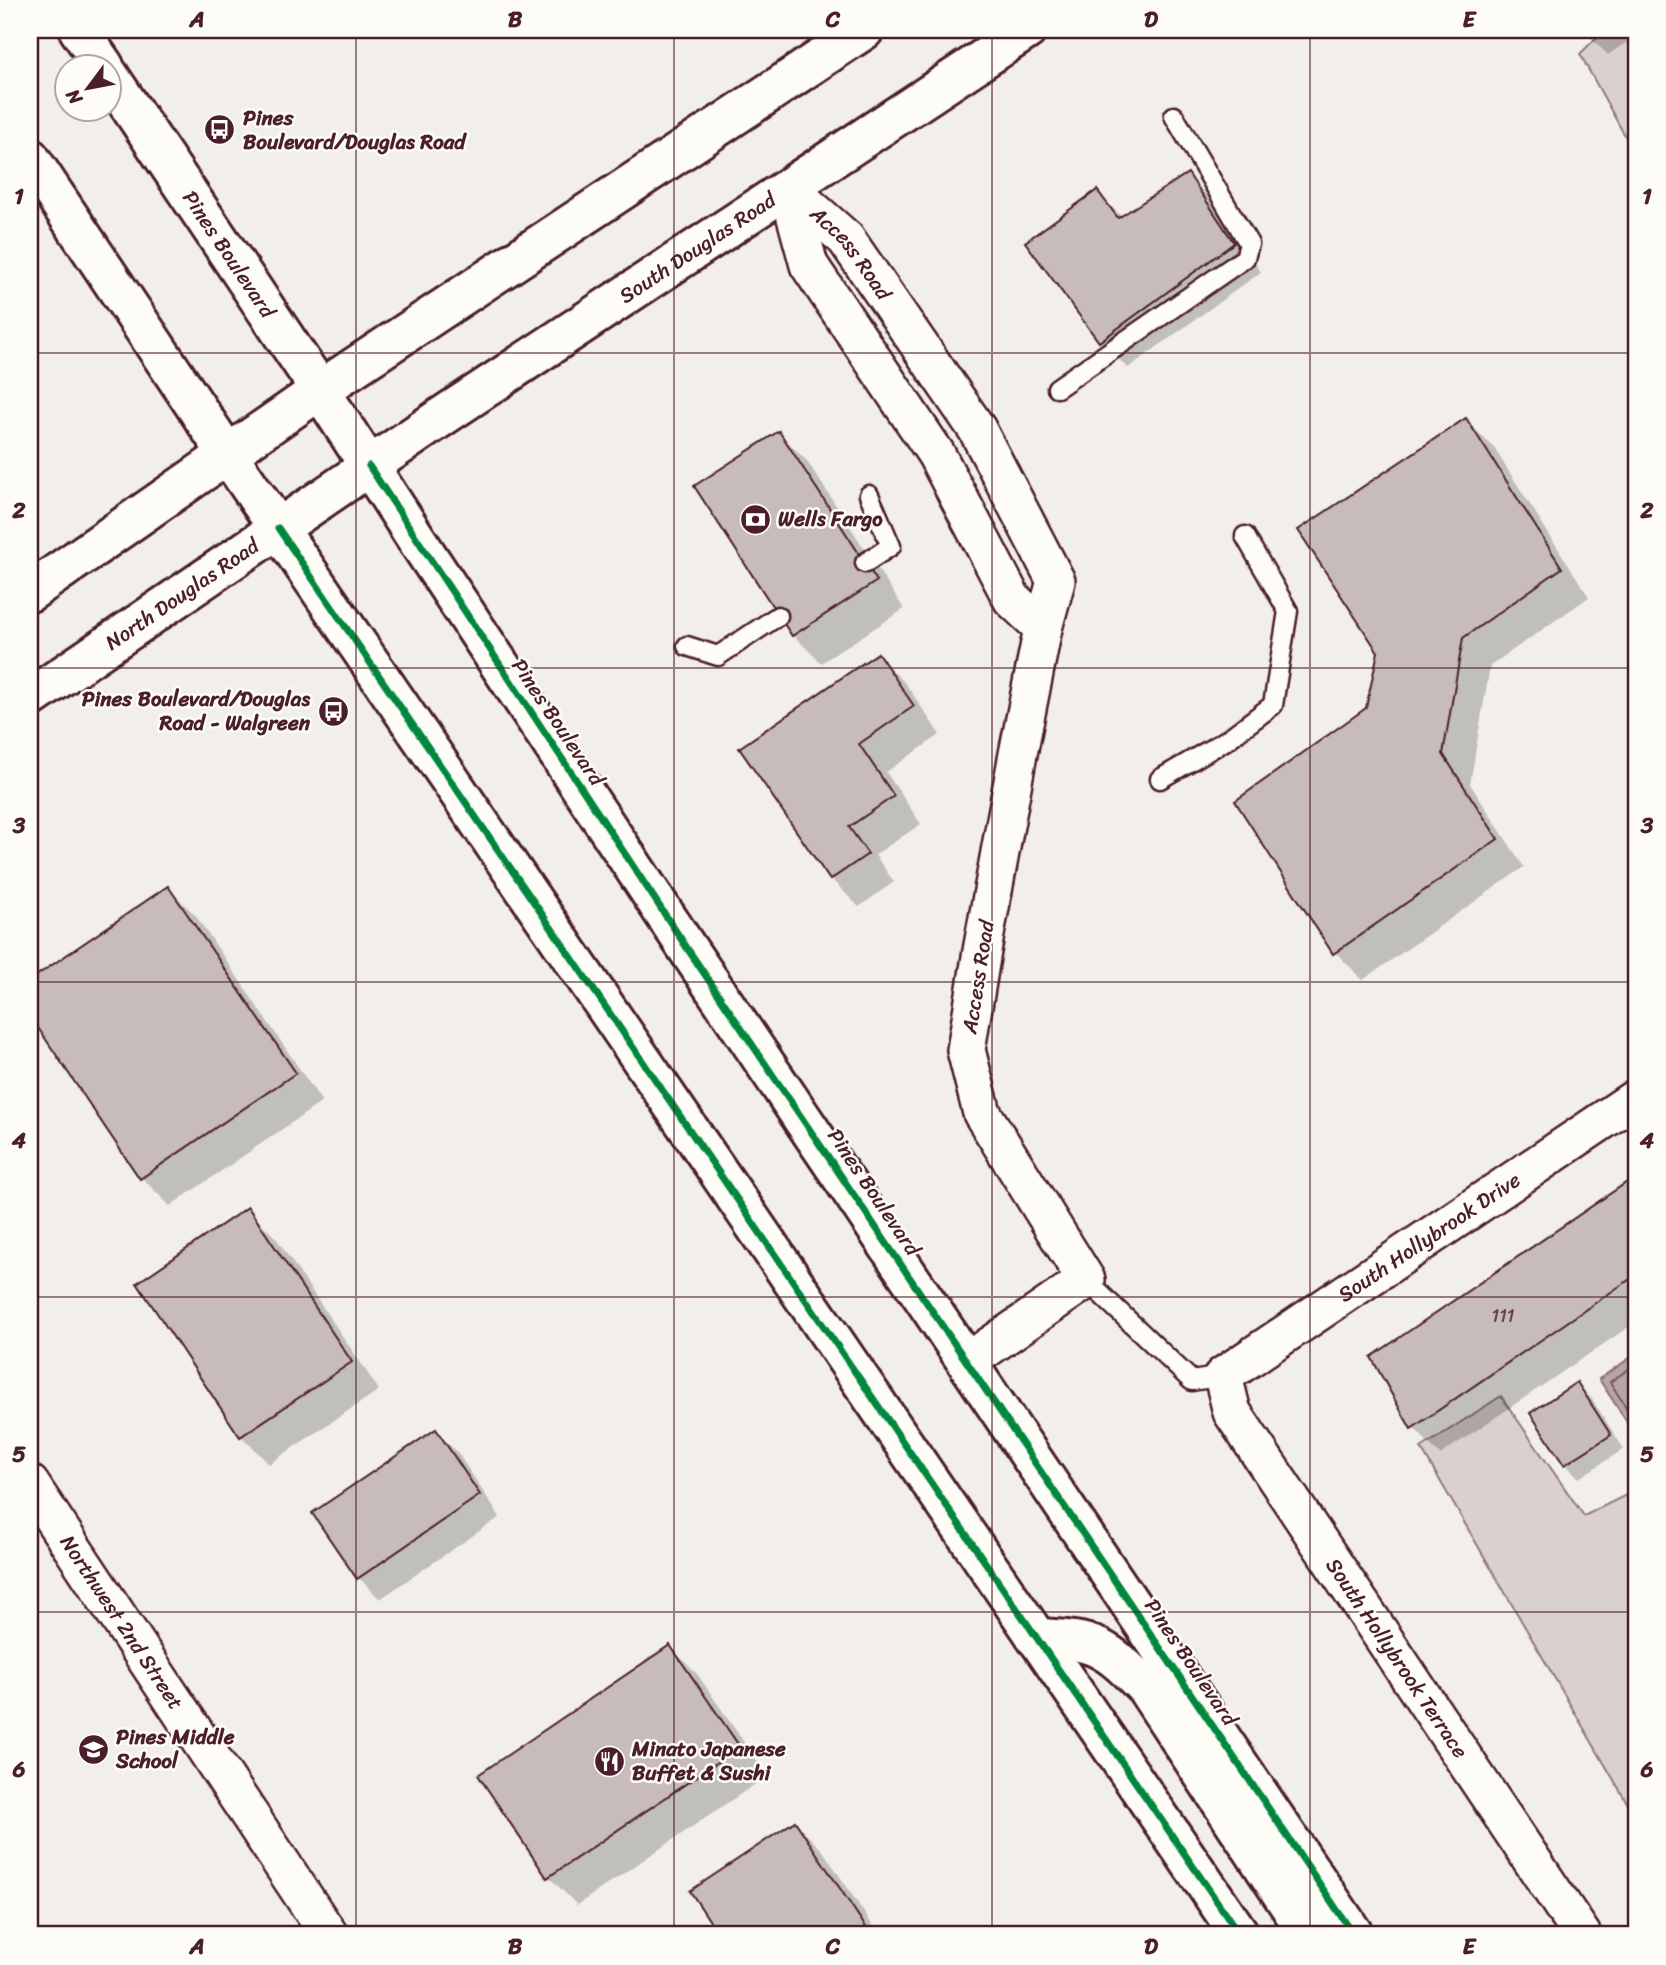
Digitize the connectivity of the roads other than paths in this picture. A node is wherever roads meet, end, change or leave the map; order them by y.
1 (79, 30) edge
2 (864, 30) edge
3 (1027, 30) edge
4 (94, 52) edge
5 (122, 95) edge
6 (1174, 116) dead end
7 (30, 158) edge
8 (788, 188) junction
9 (1057, 388) dead end
10 (320, 390) junction
11 (976, 429) junction
12 (936, 454) junction
13 (228, 455) junction
14 (369, 466) junction
15 (869, 495) dead end
16 (278, 528) junction
17 (1245, 536) dead end
18 (865, 563) dead end
19 (30, 592) edge
20 (778, 615) dead end
21 (1043, 628) junction
22 (687, 646) dead end
23 (30, 698) edge
24 (1160, 779) dead end
25 (1636, 1098) edge
26 (1086, 1280) junction
27 (967, 1362) junction
28 (1223, 1376) junction
29 (30, 1485) edge
30 (1036, 1638) junction
31 (329, 1935) edge
32 (1240, 1935) edge
33 (1309, 1935) edge
34 (1354, 1935) edge
35 (1582, 1935) edge

1 - 4 main road
2 - 10 main road
3 - 8 main road, South Douglas Road
5 - 10 main road, Pines Boulevard
6 - 9 lane
7 - 13 main road
8 - 11 street, Access Road
8 - 12 street, Access Road
8 - 14 main road, South Douglas Road
10 - 13 main road
10 - 14 main road, Pines Boulevard
11 - 12 street
11 - 21 street, Access Road
12 - 21 street, Access Road
13 - 16 main road
13 - 19 main road
14 - 16 main road, North Douglas Road
14 - 27 main road, Pines Boulevard
15 - 18 lane
16 - 23 main road, North Douglas Road
16 - 30 main road
17 - 24 lane
20 - 22 lane
21 - 26 street, Access Road
25 - 28 street, South Hollybrook Drive
26 - 27 street
26 - 28 lane
27 - 34 main road, Pines Boulevard
28 - 35 street, South Hollybrook Terrace
29 - 31 street, Northwest 2nd Street
30 - 32 main road
30 - 33 main road

